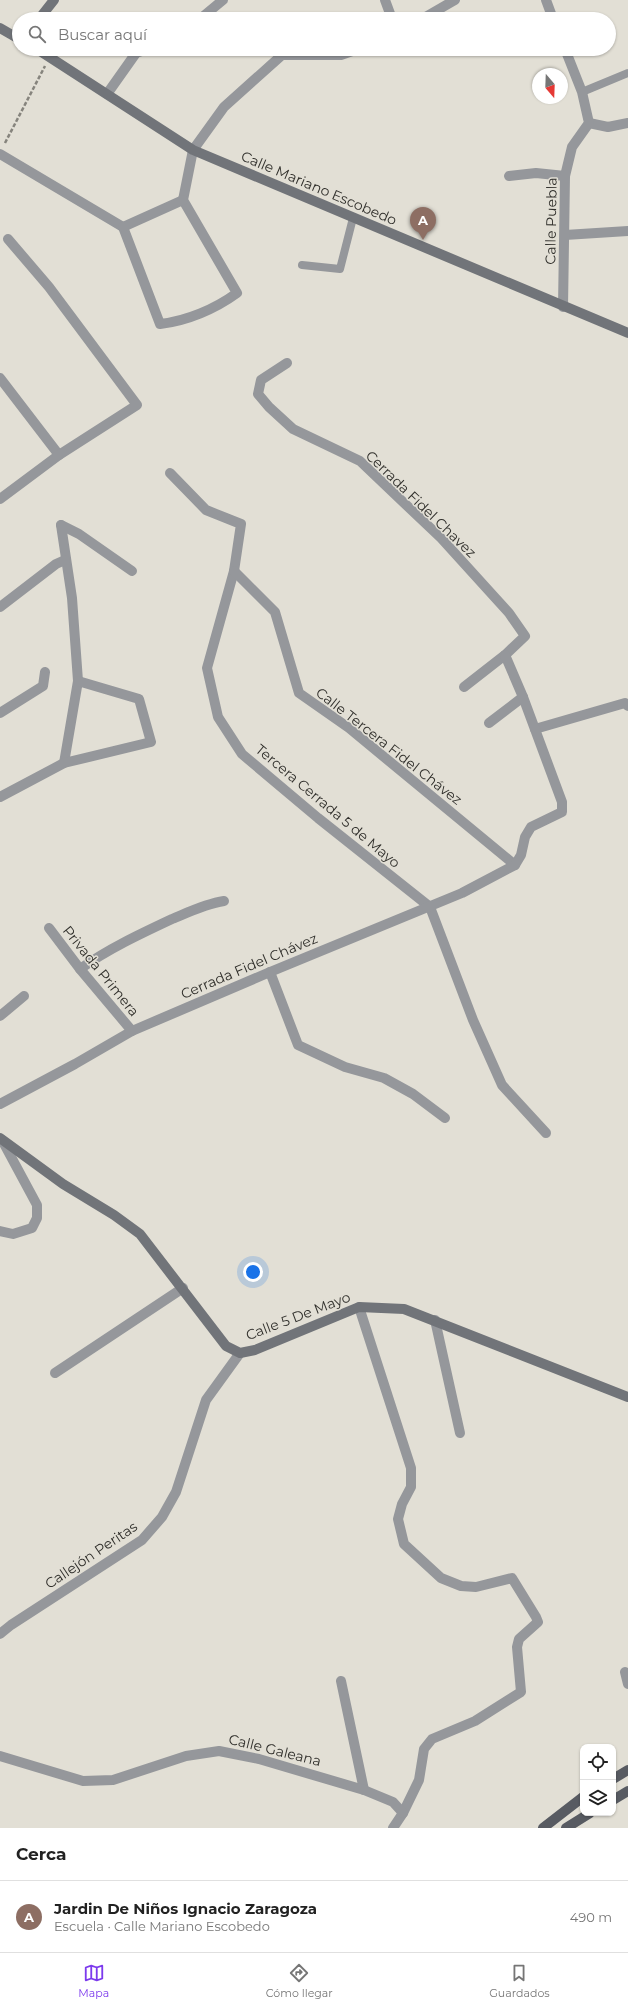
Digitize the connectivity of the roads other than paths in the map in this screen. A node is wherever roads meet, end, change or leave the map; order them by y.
1 (54, 0) edge
2 (224, 0) edge
3 (385, 0) edge
4 (455, 0) edge
5 (546, 0) edge
6 (45, 12) edge
7 (209, 12) edge
8 (389, 12) edge
9 (434, 12) edge
10 (550, 12) edge
11 (0, 28) edge
12 (12, 34) edge
13 (48, 56) edge
14 (134, 56) edge
15 (281, 56) edge
16 (568, 56) edge
17 (628, 73) edge
18 (582, 92) junction
19 (107, 94) junction
20 (628, 122) edge
21 (589, 123) junction
22 (2, 150) edge
23 (193, 150) junction
24 (508, 176) dead end
25 (565, 176) junction
26 (183, 200) junction
27 (353, 218) junction
28 (123, 227) junction
29 (628, 231) edge
30 (565, 235) junction
31 (8, 239) dead end
32 (302, 265) dead end
33 (563, 307) junction
34 (628, 333) edge
35 (287, 363) dead end
36 (0, 378) edge
37 (59, 455) junction
38 (170, 473) dead end
39 (0, 499) edge
40 (65, 560) junction
41 (132, 570) dead end
42 (234, 571) junction
43 (0, 607) edge
44 (505, 655) junction
45 (45, 672) dead end
46 (78, 681) junction
47 (464, 687) dead end
48 (523, 698) junction
49 (628, 706) edge
50 (0, 713) edge
51 (489, 722) dead end
52 (535, 729) junction
53 (64, 763) junction
54 (0, 797) edge
55 (515, 865) junction
56 (224, 901) dead end
57 (430, 907) junction
58 (49, 928) dead end
59 (80, 969) junction
60 (270, 972) junction
61 (24, 996) dead end
62 (0, 1016) edge
63 (132, 1031) junction
64 (0, 1104) edge
65 (445, 1118) dead end
66 (546, 1133) dead end
67 (1, 1139) edge
68 (0, 1231) edge
69 (182, 1288) junction
70 (359, 1307) junction
71 (435, 1320) junction
72 (240, 1353) junction
73 (55, 1373) dead end
74 (628, 1397) edge
75 (460, 1432) dead end
76 (0, 1634) edge
77 (625, 1672) dead end
78 (342, 1681) dead end
79 (628, 1684) edge
80 (0, 1756) edge
81 (628, 1770) edge
82 (616, 1777) edge
83 (364, 1790) junction
84 (628, 1791) edge
85 (616, 1798) edge
86 (580, 1799) edge
87 (403, 1813) junction
88 (585, 1816) edge
89 (393, 1828) edge
90 (543, 1828) edge
91 (566, 1828) edge

1 - 6 street
2 - 7 street
3 - 8 street
4 - 9 street
5 - 10 street
11 - 12 street
13 - 19 street, Calle Mariano Escobedo
14 - 19 street
15 - 23 street
16 - 18 street
17 - 18 lane
18 - 21 street
19 - 23 street, Calle Mariano Escobedo
20 - 21 street
21 - 25 street, Calle Puebla
22 - 28 street
23 - 26 street
23 - 27 street, Calle Mariano Escobedo
24 - 25 street
25 - 30 street, Calle Puebla
26 - 28 street
26 - 28 street
27 - 32 lane
27 - 33 street, Calle Mariano Escobedo
29 - 30 street
30 - 33 street, Calle Puebla
31 - 37 street
33 - 34 street, Calle Mariano Escobedo
35 - 44 street, Cerrada Fidel Chavez
36 - 37 street
37 - 39 street
38 - 42 street, Tercera Cerrada 5 de Mayo
40 - 41 street
40 - 43 street
40 - 46 street
42 - 55 street, Calle Tercera Fidel Chávez
42 - 57 street, Tercera Cerrada 5 de Mayo
44 - 47 street, Cerrada Fidel Chavez
44 - 48 street
45 - 50 street
46 - 53 street
46 - 53 street
48 - 51 street
48 - 52 street
49 - 52 street
52 - 55 street
53 - 54 street
55 - 57 street, Cerrada Fidel Chávez
56 - 59 street
57 - 60 street, Cerrada Fidel Chávez
57 - 66 street
58 - 59 street, Privada Primera
59 - 63 street, Privada Primera
60 - 63 street, Cerrada Fidel Chávez
60 - 65 street
61 - 62 street
63 - 64 street, Cerrada Fidel Chávez
67 - 68 street
67 - 69 street, Calle 5 De Mayo
69 - 72 street, Calle 5 De Mayo
69 - 73 street
70 - 71 street, Calle 5 De Mayo
70 - 72 street, Calle 5 De Mayo
70 - 87 street
71 - 74 street, Calle 5 De Mayo
71 - 75 street
72 - 76 street, Callejón Peritas
77 - 79 street
78 - 83 street
80 - 83 street, Calle Galeana
81 - 82 main road
83 - 87 street, Calle Galeana
84 - 85 main road
86 - 90 main road
87 - 89 street
88 - 91 main road

